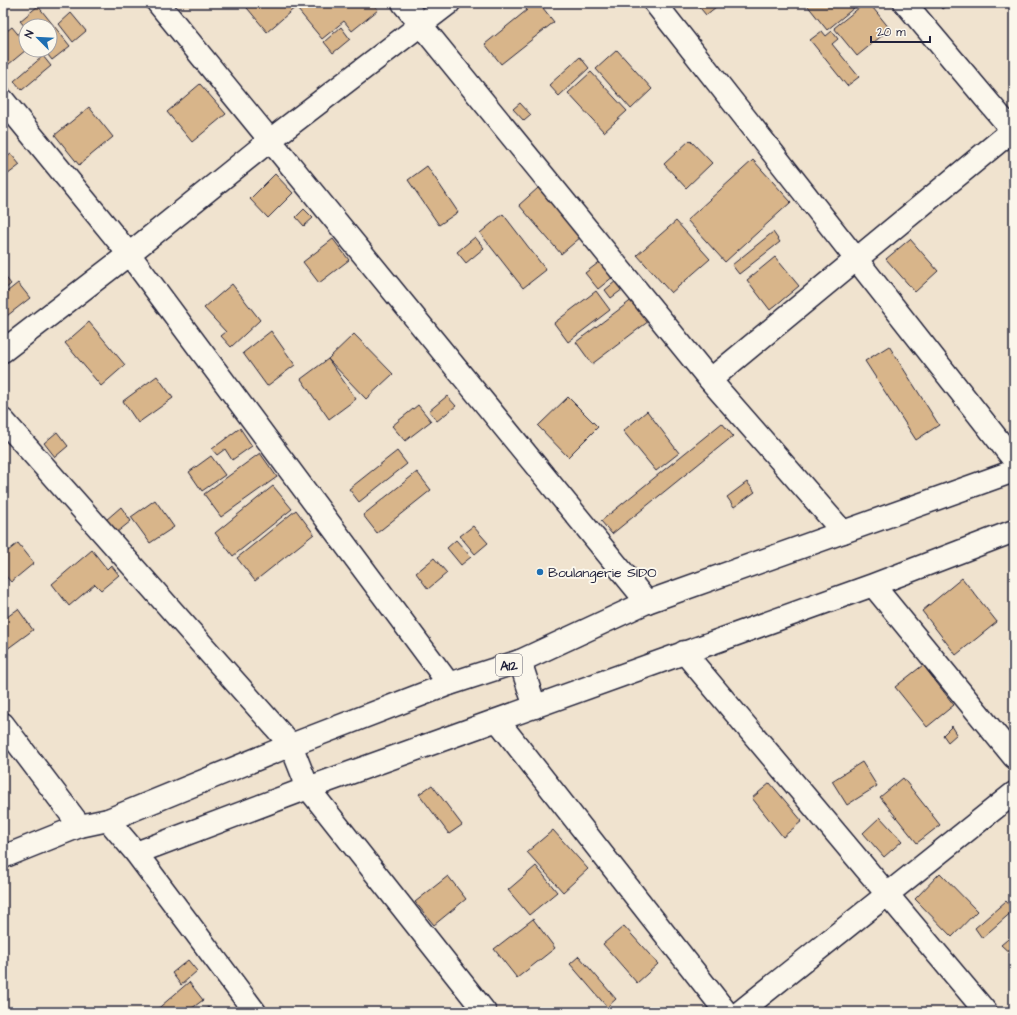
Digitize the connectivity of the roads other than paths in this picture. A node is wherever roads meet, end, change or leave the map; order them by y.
1 (158, 3) edge
2 (403, 3) edge
3 (449, 3) edge
4 (654, 3) edge
5 (905, 3) edge
6 (421, 25) junction
7 (3, 100) edge
8 (1013, 130) edge
9 (269, 141) junction
10 (129, 254) junction
11 (856, 260) junction
12 (3, 351) edge
13 (710, 380) junction
14 (3, 420) edge
15 (1014, 460) edge
16 (1014, 471) edge
17 (1014, 531) edge
18 (843, 532) junction
19 (873, 586) junction
20 (647, 602) junction
21 (684, 652) junction
22 (520, 661) junction
23 (449, 684) junction
24 (535, 707) junction
25 (498, 721) junction
26 (3, 724) edge
27 (291, 745) junction
28 (1014, 757) edge
29 (308, 788) junction
30 (1014, 793) edge
31 (108, 820) junction
32 (80, 826) junction
33 (136, 853) junction
34 (3, 857) edge
35 (888, 894) junction
36 (255, 1012) edge
37 (485, 1012) edge
38 (726, 1012) edge
39 (740, 1012) edge
40 (986, 1012) edge

1 - 9 street
2 - 6 street
3 - 6 street
4 - 11 street
5 - 8 street
6 - 9 street
6 - 13 street
7 - 10 street
8 - 11 street
9 - 10 street
9 - 20 street
10 - 12 street
10 - 23 street
11 - 13 street
11 - 15 street
13 - 18 street
14 - 27 street
16 - 18 street, A12
17 - 19 street
18 - 20 street, A12
19 - 21 street
19 - 28 street
20 - 22 street, A12
21 - 24 street
21 - 35 street
22 - 23 street, A12
22 - 24 street
23 - 27 street, A12
24 - 25 street
25 - 29 street
25 - 38 street
26 - 32 street
27 - 29 street
27 - 31 street, A12
29 - 33 street
29 - 37 street
30 - 35 street
31 - 32 street, A12
31 - 33 street
32 - 34 street, A12
33 - 36 street
35 - 39 street
35 - 40 street

